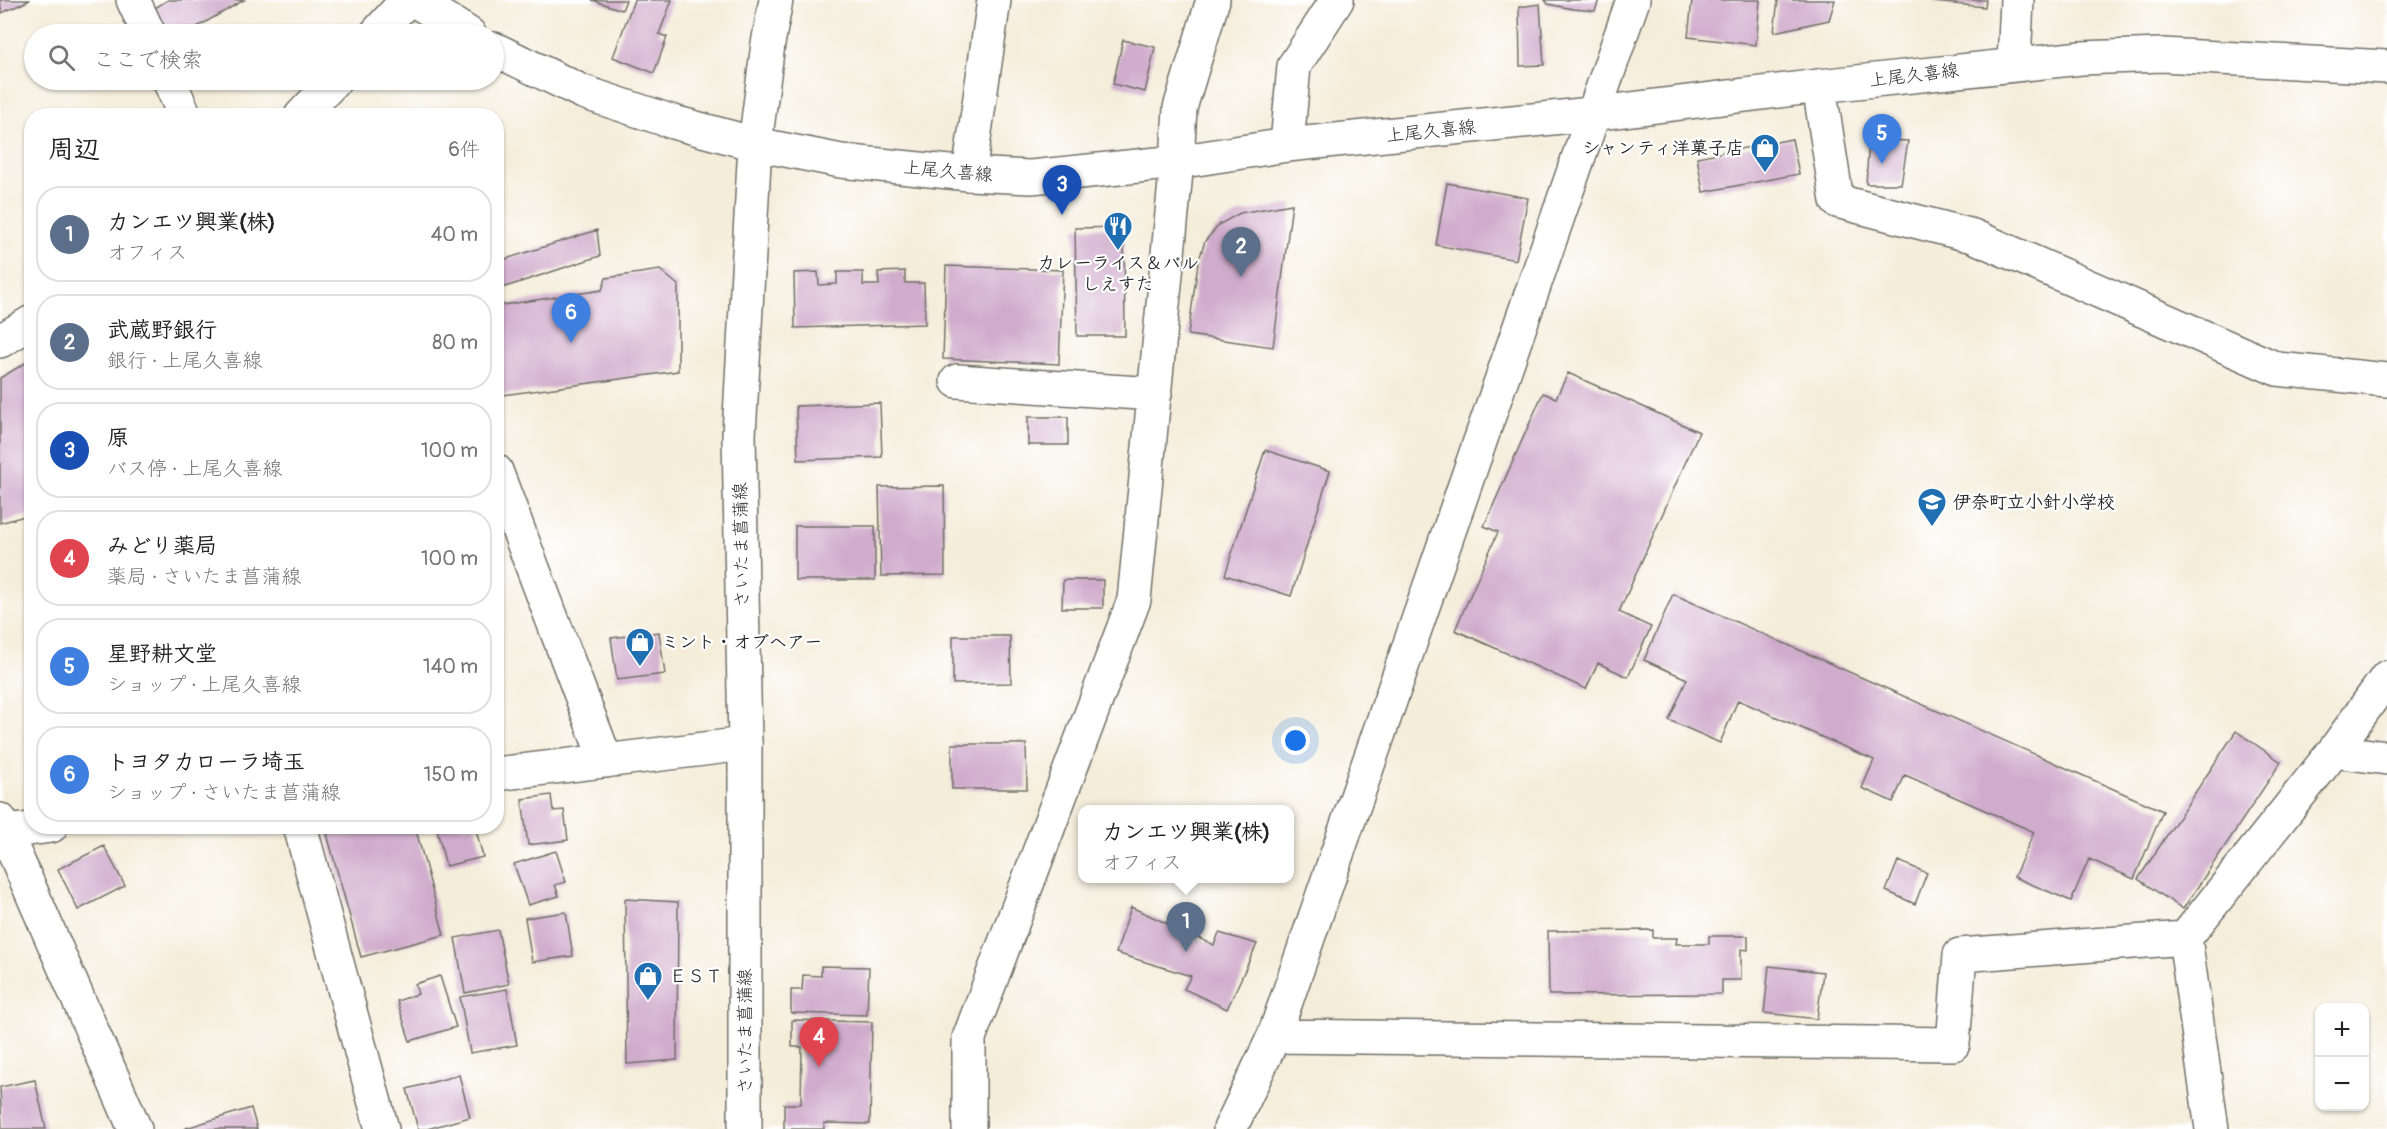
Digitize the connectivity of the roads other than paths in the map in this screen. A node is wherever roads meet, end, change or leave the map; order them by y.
1 (133, 0) edge
2 (407, 0) edge
3 (414, 0) edge
4 (776, 0) edge
5 (994, 0) edge
6 (1213, 0) edge
7 (1337, 0) edge
8 (1633, 0) edge
9 (2016, 0) edge
10 (144, 24) edge
11 (385, 24) edge
12 (453, 24) edge
13 (504, 55) edge
14 (2014, 63) junction
15 (2387, 67) edge
16 (1819, 86) junction
17 (173, 90) edge
18 (326, 90) edge
19 (181, 108) edge
20 (311, 108) edge
21 (1592, 114) junction
22 (755, 144) junction
23 (1287, 145) junction
24 (1177, 162) junction
25 (969, 174) junction
26 (24, 327) edge
27 (0, 341) edge
28 (2387, 380) edge
29 (957, 381) dead end
30 (1155, 394) junction
31 (504, 492) edge
32 (2387, 677) edge
33 (745, 744) junction
34 (2334, 751) junction
35 (2387, 759) edge
36 (606, 761) junction
37 (504, 773) edge
38 (24, 827) edge
39 (2, 828) edge
40 (302, 834) edge
41 (2185, 938) junction
42 (1274, 1036) junction
43 (135, 1129) edge
44 (382, 1129) edge
45 (744, 1129) edge
46 (969, 1129) edge
47 (1230, 1129) edge
48 (2212, 1129) edge

1 - 10 street
2 - 11 street
3 - 12 street
4 - 22 street, さいたま菖蒲線
5 - 25 street
6 - 24 street
7 - 23 street
8 - 21 street
9 - 14 street
13 - 22 street, 上尾久喜線
14 - 15 street, 上尾久喜線
14 - 16 street, 上尾久喜線
16 - 21 street, 上尾久喜線
16 - 28 street
17 - 19 street
18 - 20 street
21 - 23 street, 上尾久喜線
21 - 42 street
22 - 25 street, 上尾久喜線
22 - 33 street, さいたま菖蒲線
23 - 24 street, 上尾久喜線
24 - 25 street, 上尾久喜線
24 - 30 street
26 - 27 street
29 - 30 street
30 - 46 street
31 - 36 street
32 - 34 street
33 - 36 street
33 - 45 street, さいたま菖蒲線
34 - 35 street
34 - 41 street
36 - 37 street
38 - 39 street
39 - 43 street
40 - 44 street
41 - 42 street
41 - 48 street
42 - 47 street

